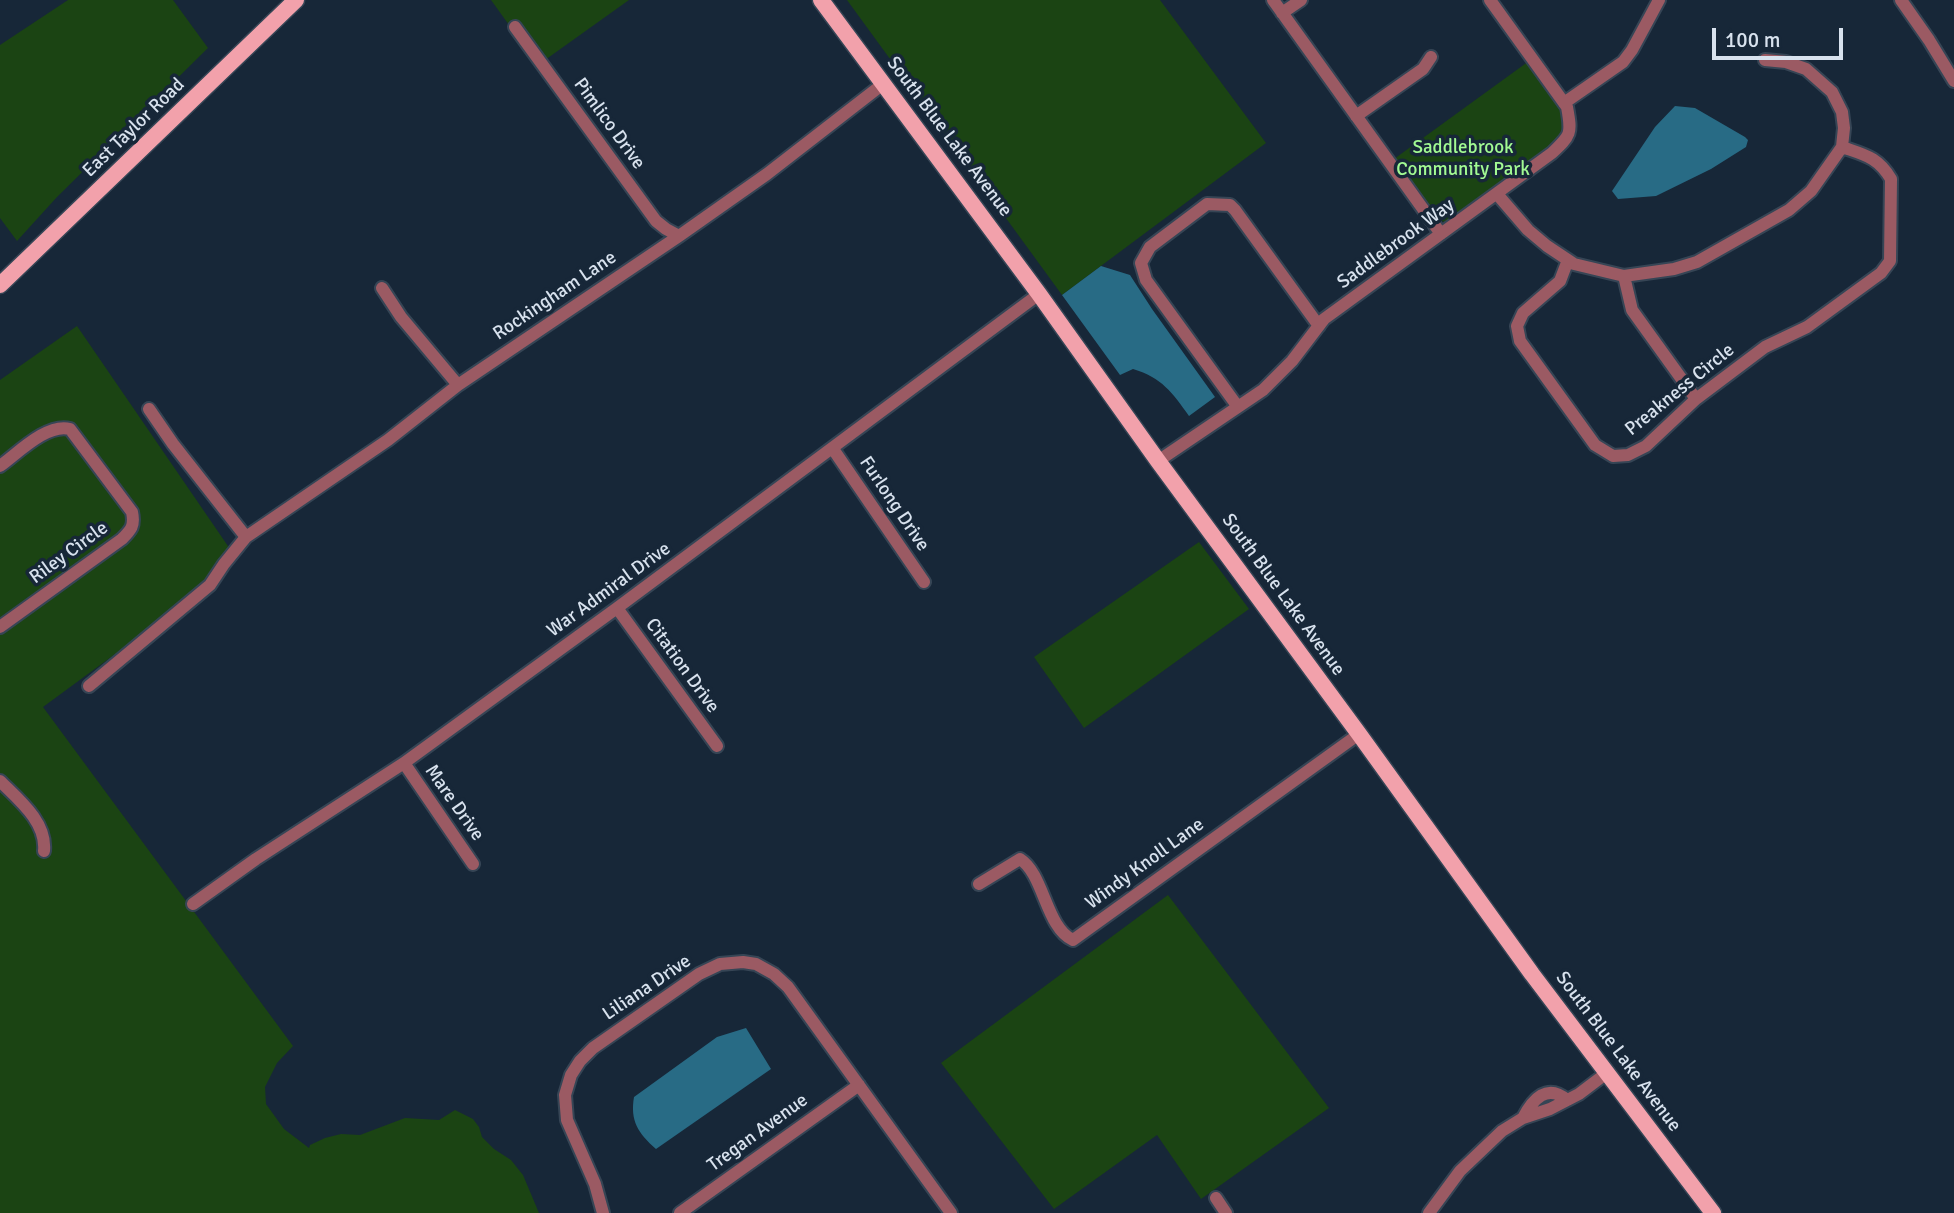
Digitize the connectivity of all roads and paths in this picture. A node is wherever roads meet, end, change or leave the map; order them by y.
1 (296, 0) edge
2 (821, 0) edge
3 (1273, 0) edge
4 (1301, 0) edge
5 (1490, 0) edge
6 (1659, 0) edge
7 (1901, 0) edge
8 (1282, 13) junction
9 (515, 27) dead end
10 (1430, 57) dead end
11 (1765, 60) dead end
12 (1954, 81) edge
13 (883, 84) junction
14 (1564, 103) junction
15 (1356, 116) junction
16 (1842, 148) junction
17 (1497, 194) junction
18 (1441, 234) junction
19 (679, 236) junction
20 (1568, 260) junction
21 (1624, 276) junction
22 (0, 285) edge
23 (382, 288) dead end
24 (1039, 294) junction
25 (1320, 326) junction
26 (458, 385) junction
27 (1696, 399) junction
28 (1238, 407) junction
29 (149, 409) dead end
30 (833, 449) junction
31 (1158, 461) junction
32 (0, 466) edge
33 (246, 537) junction
34 (924, 582) dead end
35 (617, 608) junction
36 (0, 627) edge
37 (89, 686) dead end
38 (1359, 734) junction
39 (717, 746) dead end
40 (404, 763) junction
41 (0, 781) edge
42 (44, 851) dead end
43 (473, 864) dead end
44 (979, 884) dead end
45 (193, 904) dead end
46 (1608, 1072) junction
47 (859, 1085) junction
48 (1216, 1198) dead end
49 (603, 1213) edge
50 (680, 1213) edge
51 (951, 1213) edge
52 (1226, 1213) edge
53 (1429, 1213) edge
54 (1713, 1213) edge

1 - 22 main road, East Taylor Road
2 - 13 main road, South Blue Lake Avenue
3 - 8 street
4 - 8 street
5 - 14 street, Saddlebrook Way
6 - 14 street
7 - 12 street
8 - 15 street
9 - 19 street, Pimlico Drive
10 - 15 street
11 - 16 street
13 - 19 street, Rockingham Lane
13 - 24 main road, South Blue Lake Avenue
14 - 17 street, Saddlebrook Way
15 - 18 street
16 - 21 street
16 - 27 street, Preakness Circle
17 - 18 street, Saddlebrook Way
17 - 20 street
18 - 25 street, Saddlebrook Way
19 - 26 street, Rockingham Lane
20 - 21 street
20 - 27 street, Preakness Circle
21 - 27 street
23 - 26 street
24 - 30 street, War Admiral Drive
24 - 31 main road, South Blue Lake Avenue
25 - 28 street, Saddlebrook Way
25 - 28 street
26 - 33 street, Rockingham Lane
28 - 31 street, Saddlebrook Way
29 - 33 street
30 - 34 street, Furlong Drive
30 - 35 street, War Admiral Drive
31 - 38 main road, South Blue Lake Avenue
32 - 36 street, Riley Circle
33 - 37 street, Rockingham Lane
35 - 39 street, Citation Drive
35 - 40 street, War Admiral Drive
38 - 44 street, Windy Knoll Lane
38 - 46 main road, South Blue Lake Avenue
40 - 43 street, Mare Drive
40 - 45 street, War Admiral Drive
41 - 42 street
46 - 53 street
46 - 54 main road, South Blue Lake Avenue
47 - 49 street, Liliana Drive
47 - 50 street, Tregan Avenue
47 - 51 street, Liliana Drive
48 - 52 street

